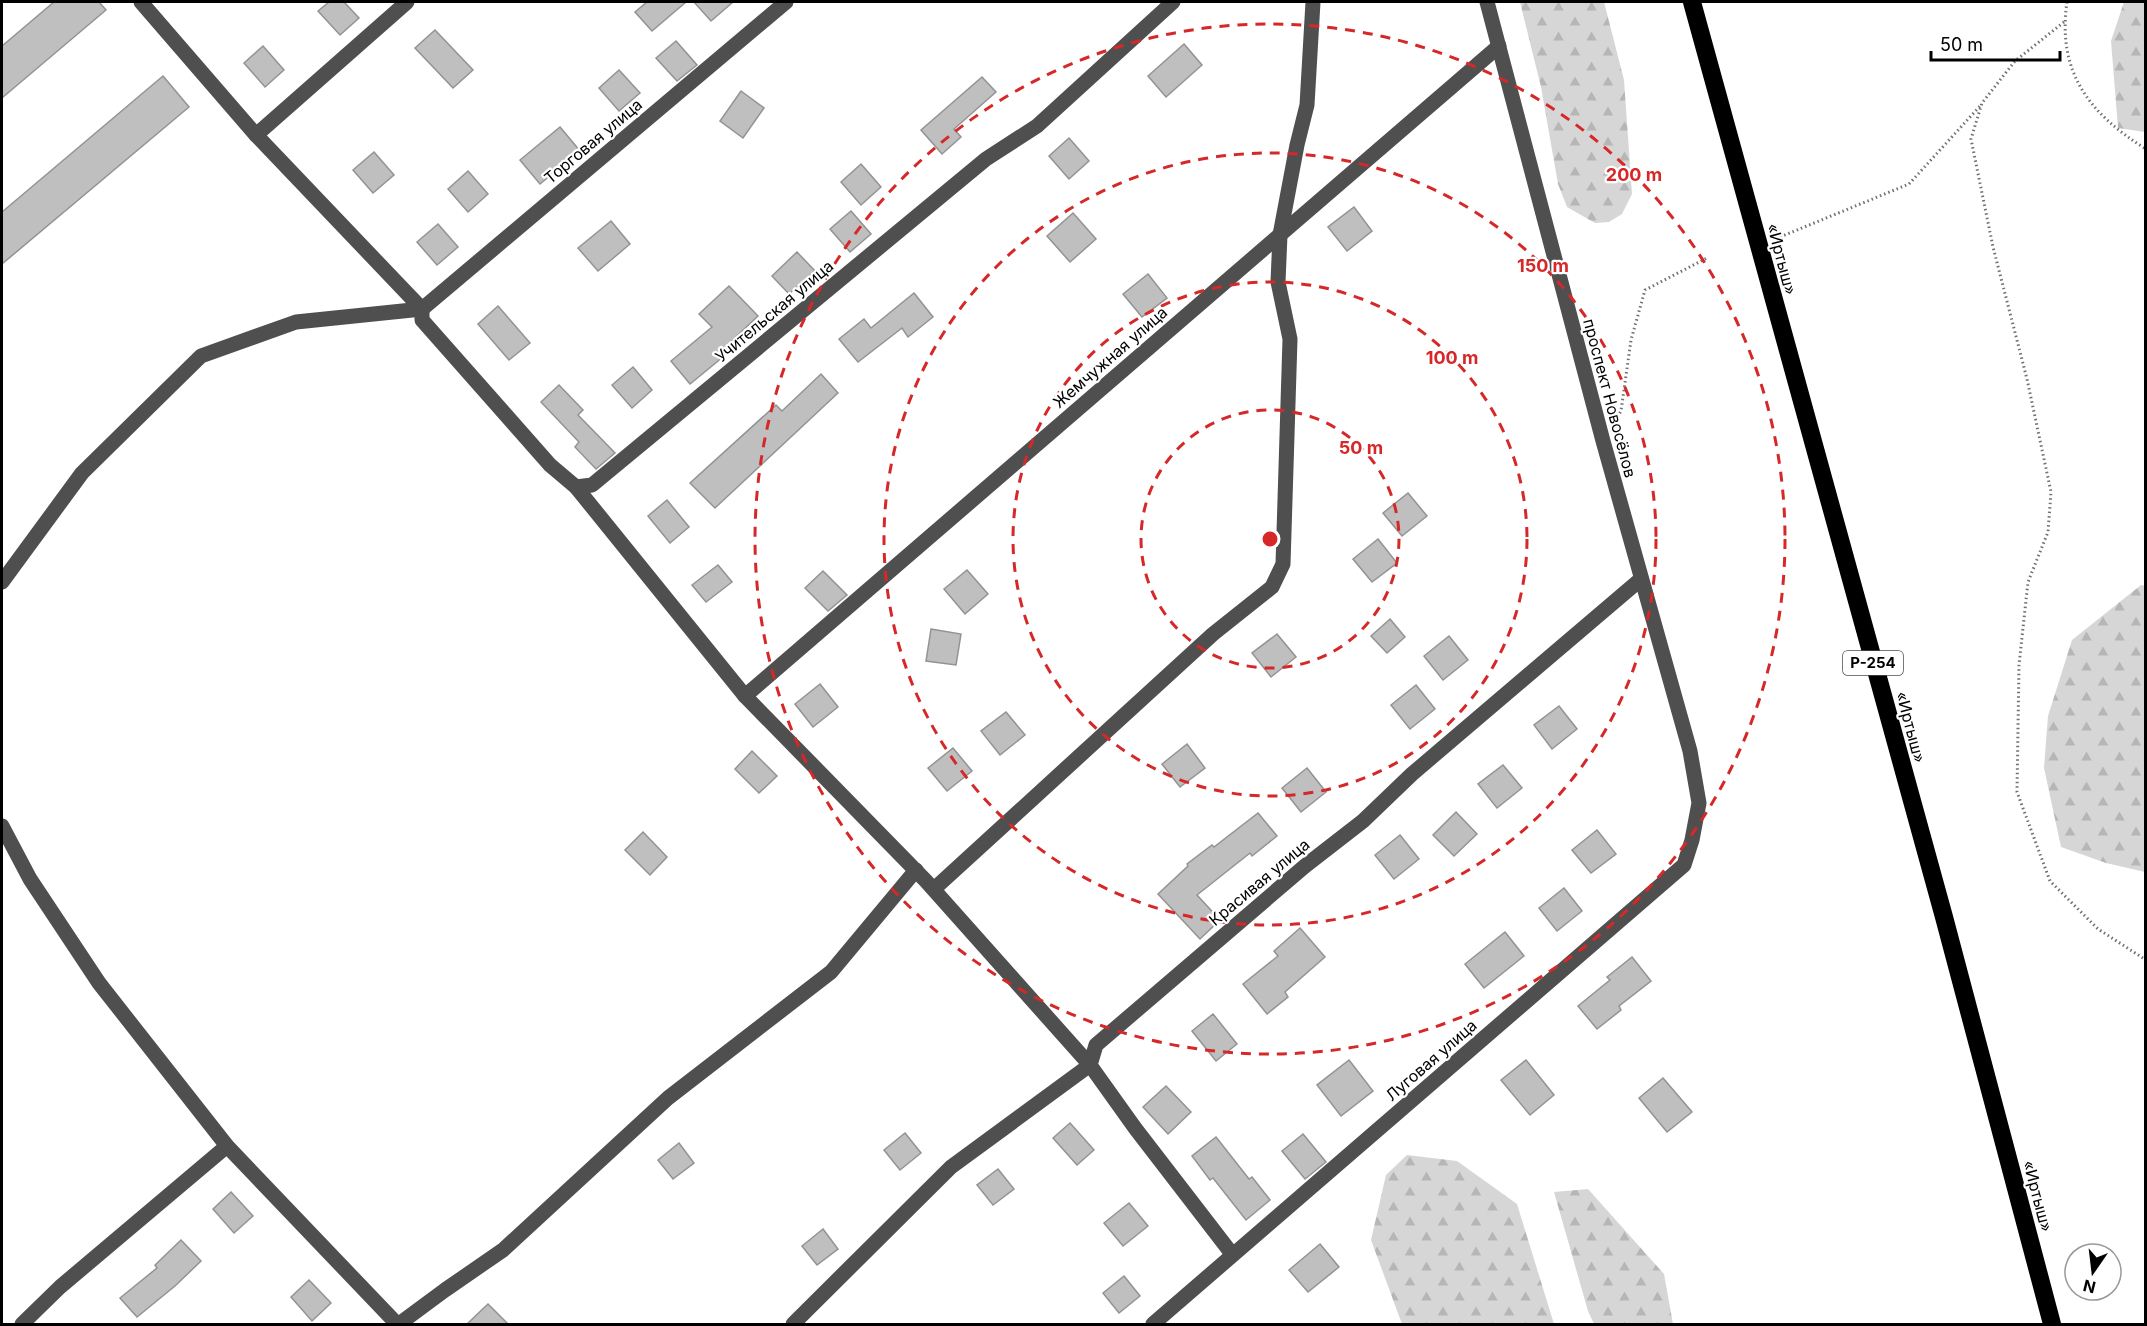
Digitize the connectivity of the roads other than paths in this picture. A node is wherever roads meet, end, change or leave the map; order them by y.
1 (141, 2) edge
2 (407, 2) edge
3 (786, 2) edge
4 (1173, 2) edge
5 (1313, 2) edge
6 (1487, 2) edge
7 (1692, 2) edge
8 (1499, 46) junction
9 (256, 135) junction
10 (1280, 235) junction
11 (422, 309) junction
12 (576, 487) junction
13 (1641, 579) junction
14 (2, 582) edge
15 (745, 696) junction
16 (1700, 803) joint
17 (2, 826) edge
18 (915, 870) junction
19 (934, 890) junction
20 (1090, 1065) junction
21 (227, 1146) junction
22 (1232, 1254) junction
23 (22, 1324) edge
24 (398, 1324) edge
25 (793, 1324) edge
26 (1153, 1324) edge
27 (2052, 1324) edge

1 - 9 street
2 - 9 street
3 - 11 street, Торговая улица
4 - 12 street, Учительская улица
5 - 10 street
6 - 8 street, проспект Новосёлов
7 - 27 highway, «Иртыш» / Р-254
8 - 10 street, Жемчужная улица
8 - 13 street, проспект Новосёлов
9 - 11 street
10 - 15 street, Жемчужная улица
10 - 19 street
11 - 12 street
11 - 14 street
12 - 15 street
13 - 16 street, проспект Новосёлов
13 - 20 street, Красивая улица
15 - 18 street
16 - 22 street, Луговая улица
17 - 21 street
18 - 19 street
18 - 24 street
19 - 20 street
20 - 22 street
20 - 25 street
21 - 23 street
21 - 24 street
22 - 26 street, Луговая улица

